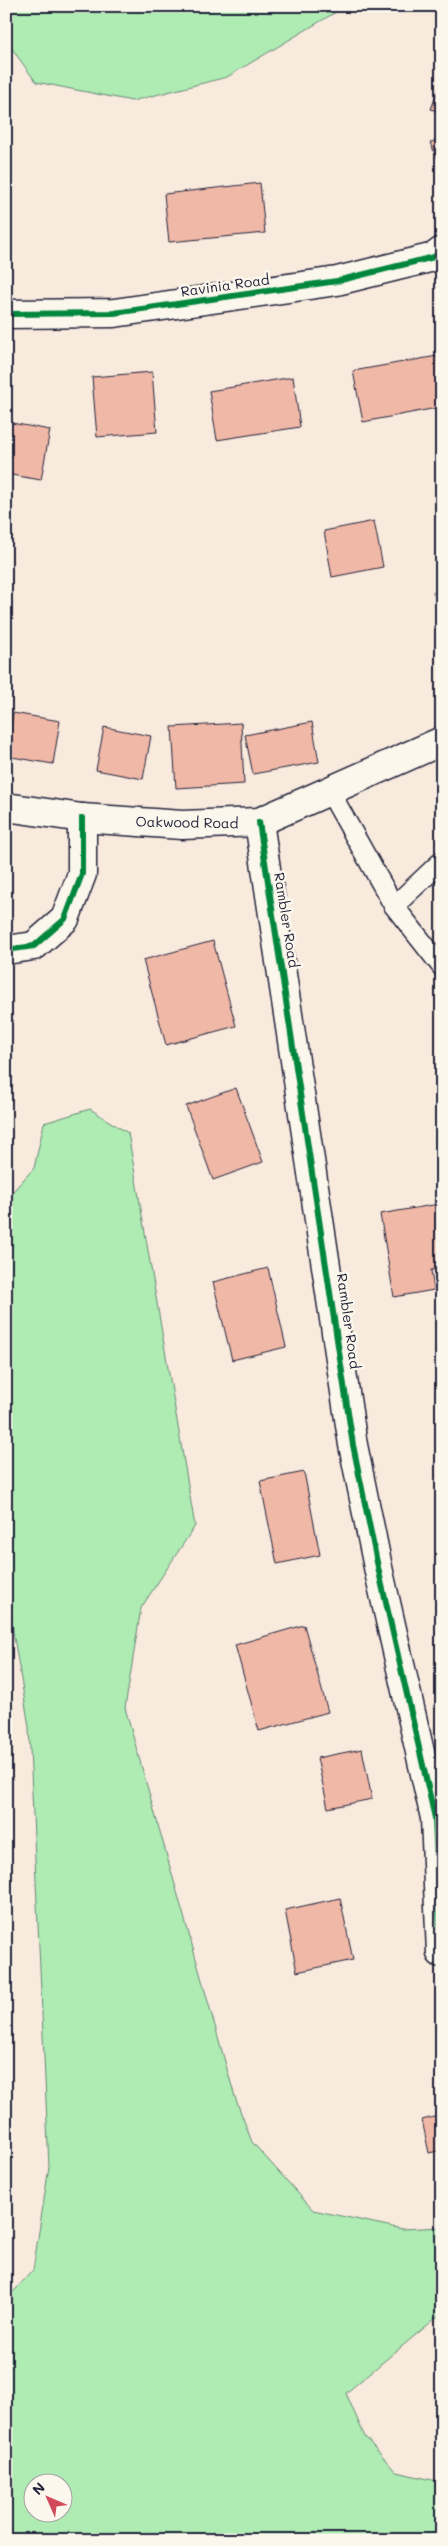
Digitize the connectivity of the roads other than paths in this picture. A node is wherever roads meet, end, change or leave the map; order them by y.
1 (442, 251) edge
2 (6, 314) edge
3 (442, 741) edge
4 (330, 792) junction
5 (6, 807) edge
6 (82, 818) junction
7 (259, 822) junction
8 (442, 861) edge
9 (394, 906) junction
10 (6, 950) edge
11 (442, 967) edge
12 (439, 1819) edge
13 (442, 1953) edge

1 - 2 street, Ravinia Road
3 - 4 street, Oakwood Road
4 - 7 street, Oakwood Road
4 - 9 lane
5 - 6 street, Oakwood Road
6 - 7 street, Oakwood Road
6 - 10 street
7 - 12 street, Rambler Road
8 - 9 lane
9 - 11 lane
12 - 13 street, Rambler Road

